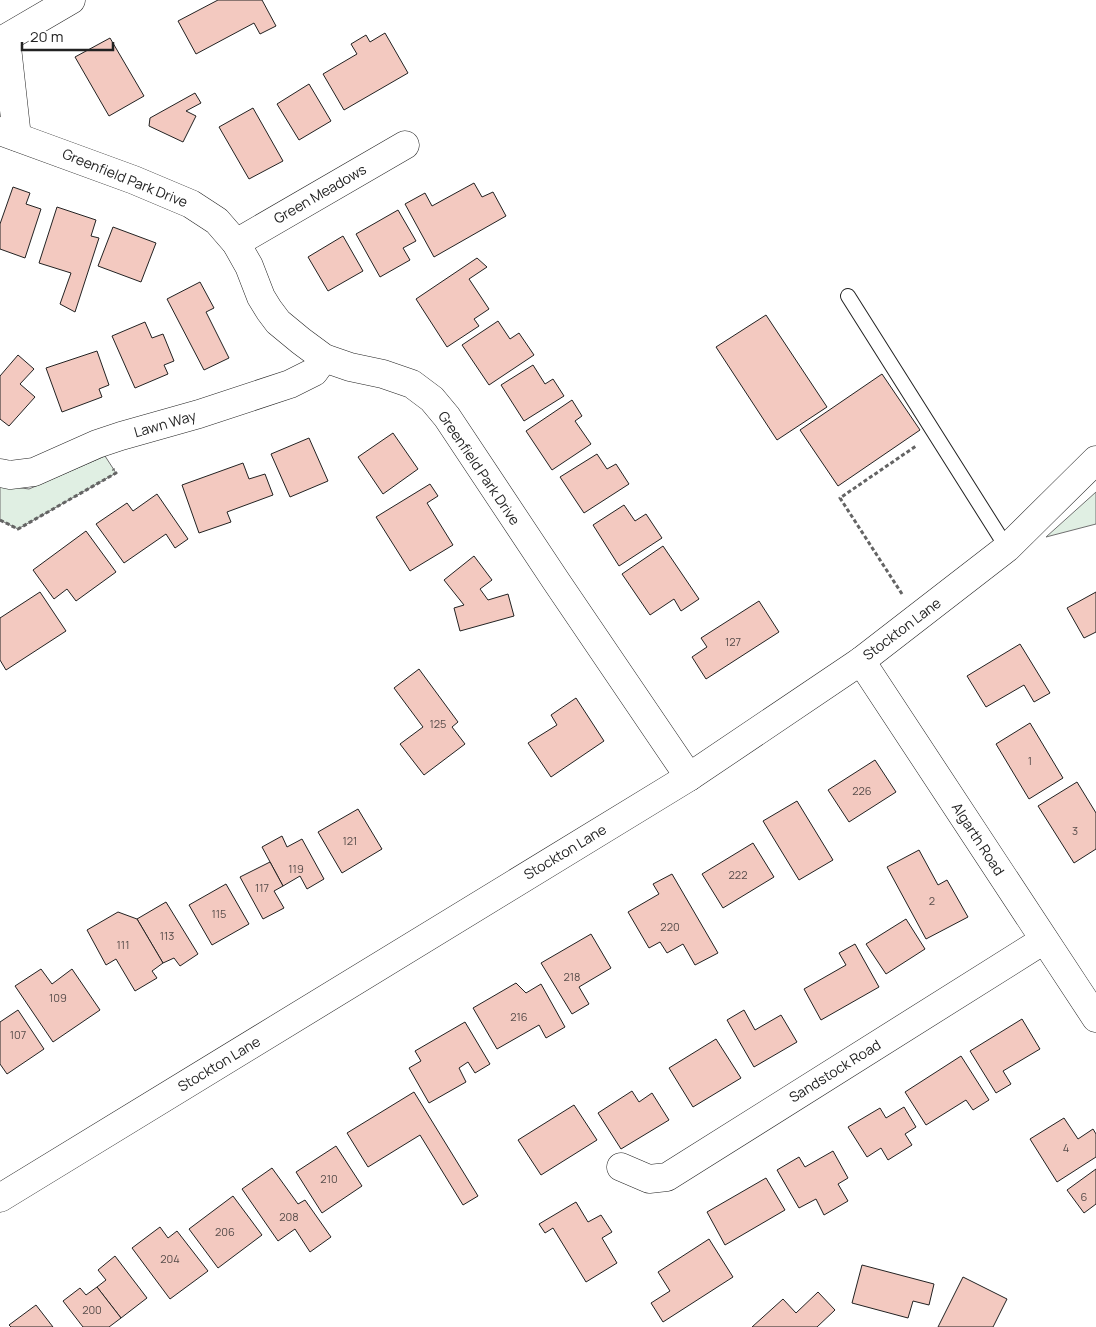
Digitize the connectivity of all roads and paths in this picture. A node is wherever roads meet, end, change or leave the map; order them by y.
1 (71, 0) edge
2 (3, 40) edge
3 (9, 134) edge
4 (405, 146) dead end
5 (236, 243) junction
6 (848, 296) dead end
7 (324, 358) junction
8 (935, 434) junction
9 (97, 444) junction
10 (1096, 460) edge
11 (0, 472) edge
12 (0, 520) edge
13 (1007, 548) junction
14 (917, 617) junction
15 (861, 660) junction
16 (689, 776) junction
17 (1044, 940) junction
18 (1096, 1018) edge
19 (621, 1167) dead end
20 (0, 1198) edge

1 - 2 street
2 - 3 street
3 - 5 street, Greenfield Park Drive
4 - 5 street, Green Meadows
5 - 7 street, Greenfield Park Drive
6 - 8 lane
7 - 9 street, Lawn Way
7 - 16 street, Greenfield Park Drive
8 - 13 lane
8 - 14 path
9 - 11 street, Lawn Way
9 - 12 path
10 - 13 street, Stockton Lane
13 - 14 street, Stockton Lane
14 - 15 street, Stockton Lane
15 - 16 street, Stockton Lane
15 - 17 street, Algarth Road
16 - 20 street, Stockton Lane
17 - 18 street, Algarth Road
17 - 19 street, Sandstock Road

